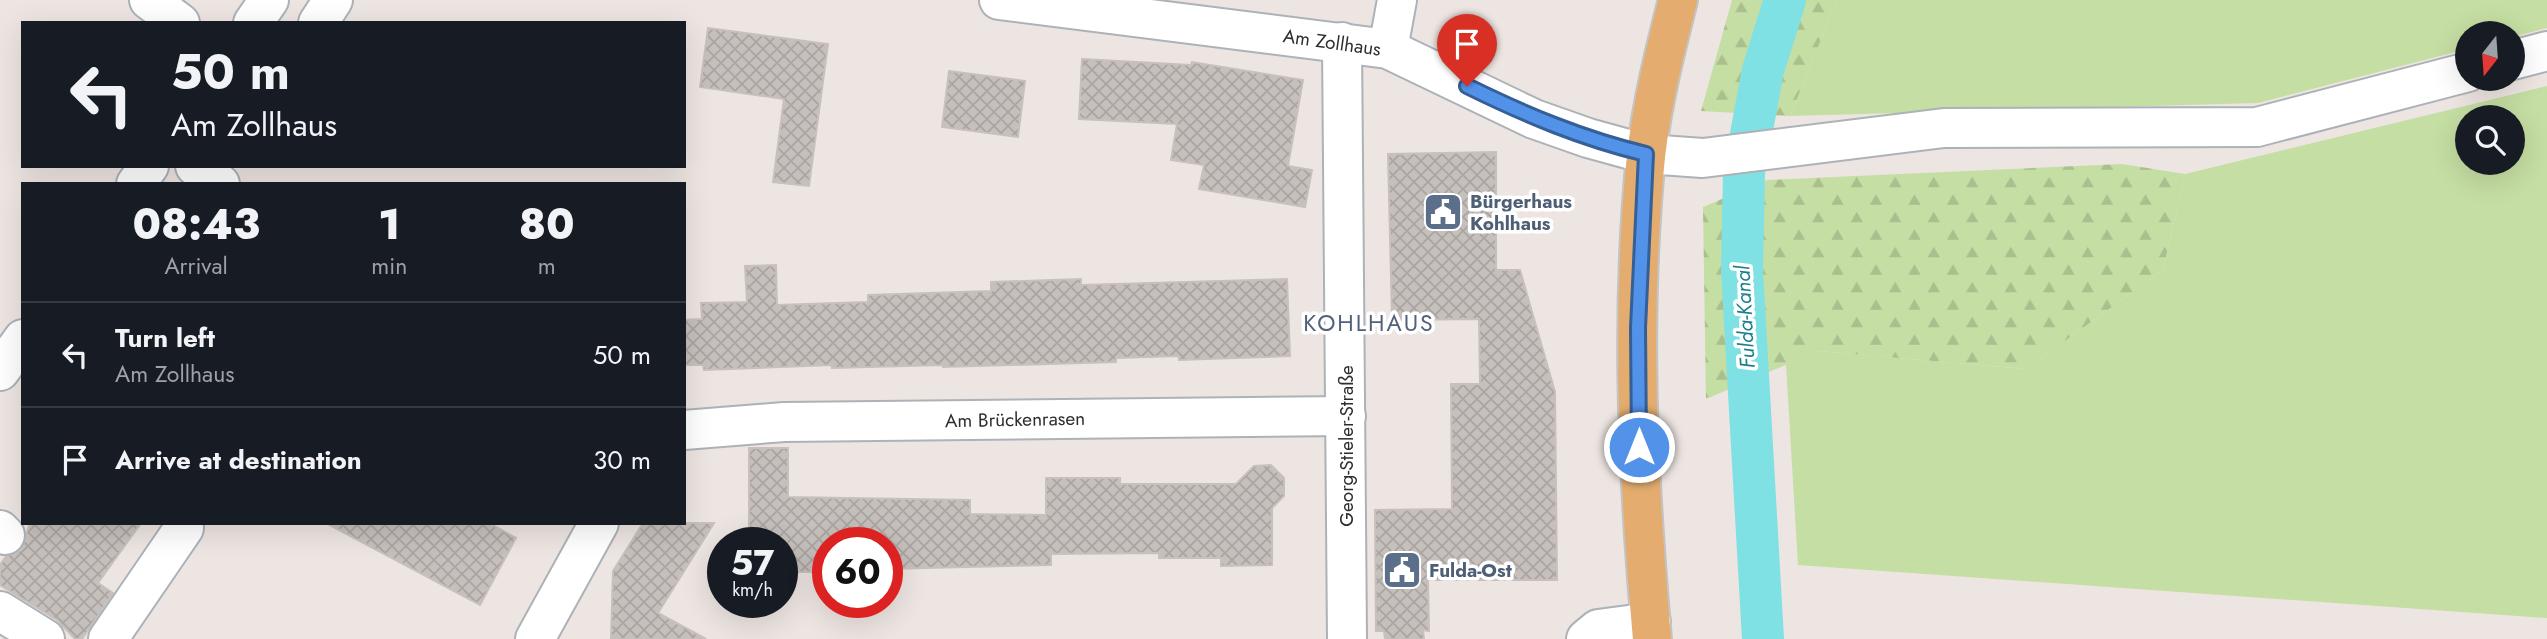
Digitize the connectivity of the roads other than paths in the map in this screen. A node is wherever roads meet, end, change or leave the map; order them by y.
1 (149, 0) edge
2 (269, 0) edge
3 (333, 0) edge
4 (1002, 0) edge
5 (1397, 0) edge
6 (1678, 0) edge
7 (177, 21) edge
8 (254, 21) edge
9 (319, 21) edge
10 (1342, 42) junction
11 (1388, 49) junction
12 (2455, 75) edge
13 (1646, 154) junction
14 (198, 168) edge
15 (217, 182) edge
16 (21, 343) edge
17 (0, 371) edge
18 (1346, 416) junction
19 (686, 430) edge
20 (598, 525) edge
21 (184, 528) dead end
22 (0, 611) edge
23 (1652, 631) edge
24 (45, 639) edge
25 (108, 639) edge
26 (535, 639) edge
27 (1347, 639) edge
28 (1586, 639) edge

1 - 7 street
2 - 8 street
3 - 9 street
4 - 10 street, Am Zollhaus
5 - 11 street
6 - 13 main road
10 - 11 street, Am Zollhaus
10 - 18 street, Georg-Stieler-Straße
11 - 13 street, Am Zollhaus
12 - 13 street, Am Zollhaus
13 - 23 main road
14 - 15 street
16 - 17 street
18 - 19 street, Am Brückenrasen
18 - 27 street, Georg-Stieler-Straße
20 - 26 street
21 - 25 street
22 - 24 street
23 - 28 street

